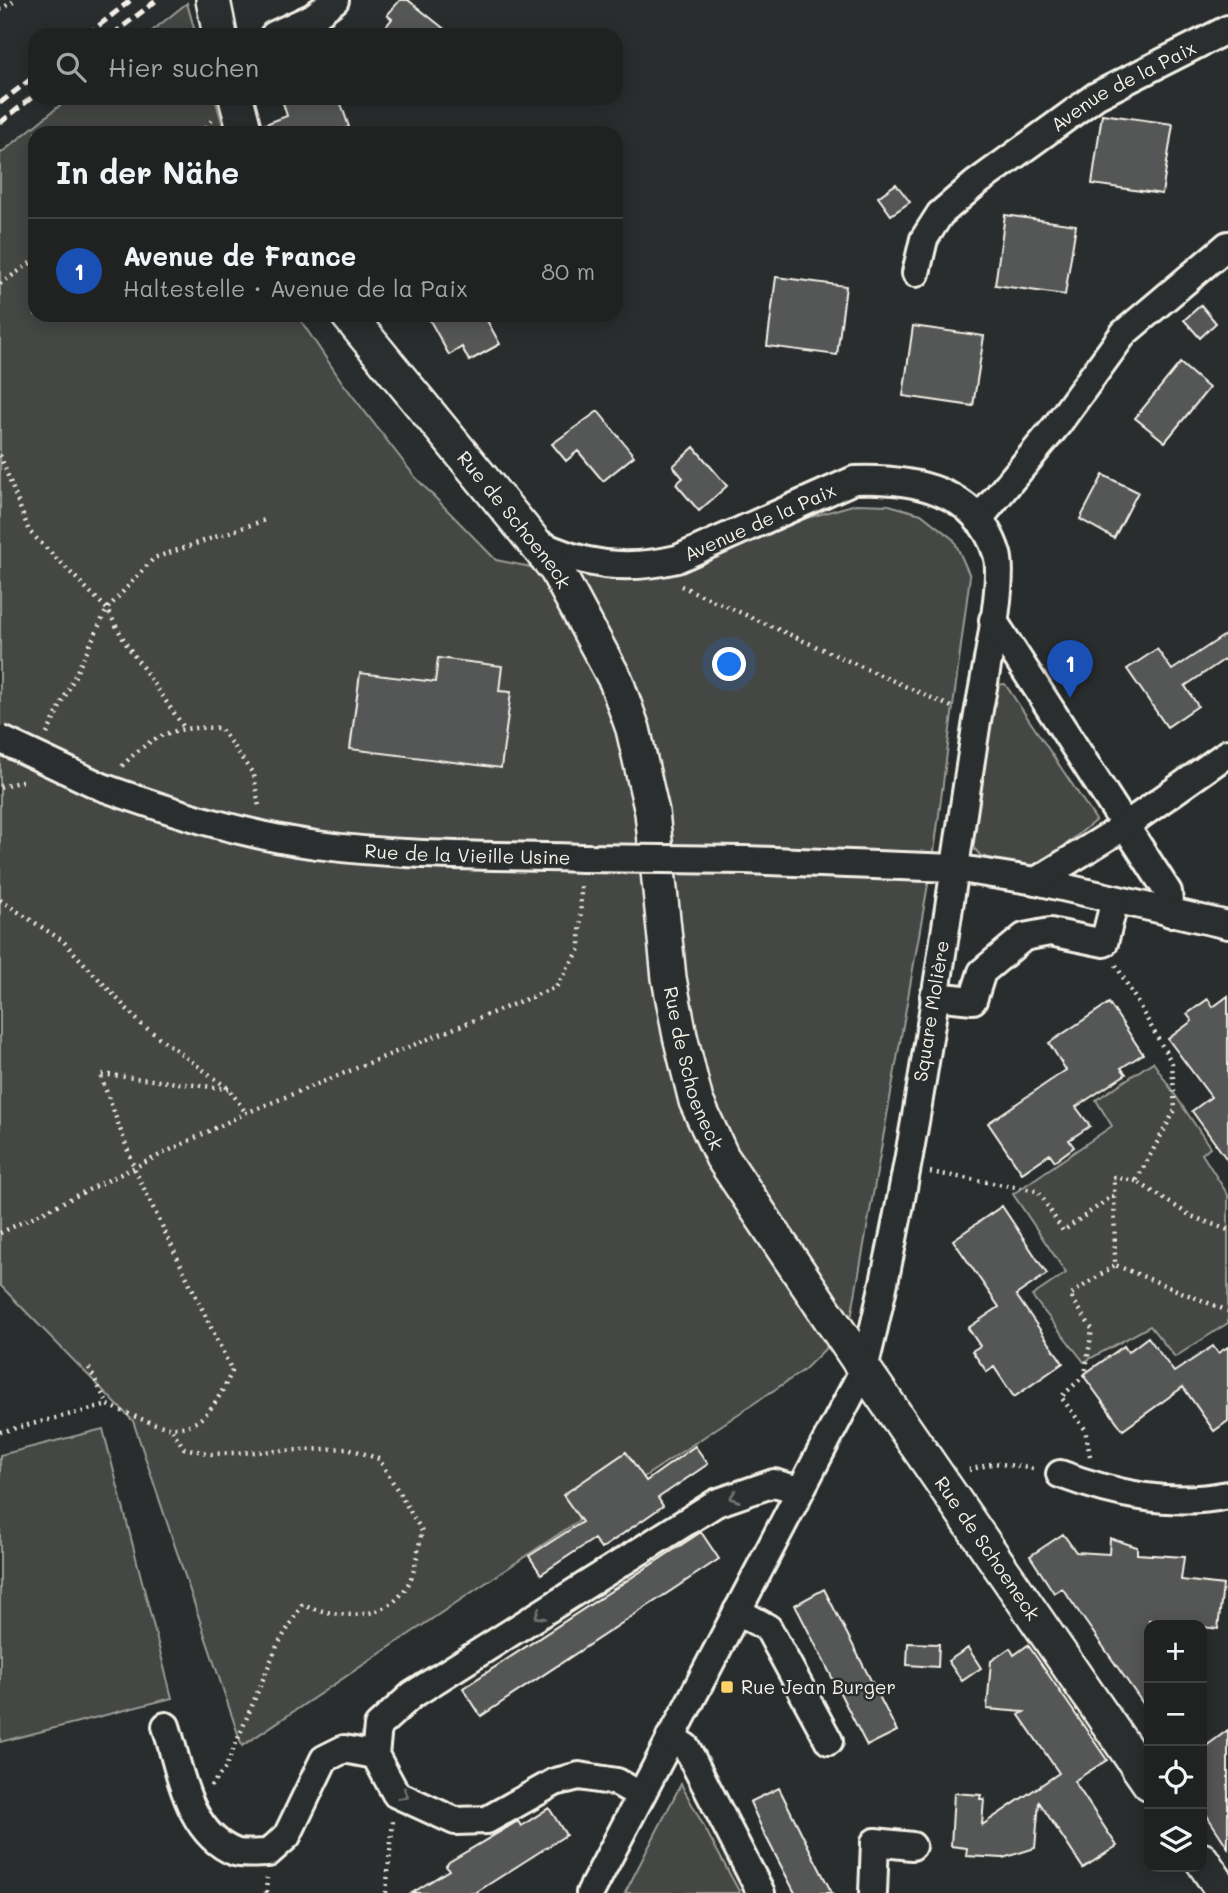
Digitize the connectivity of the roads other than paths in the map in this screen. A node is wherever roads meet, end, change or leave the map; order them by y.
1 (213, 0) edge
2 (335, 0) edge
3 (219, 28) edge
4 (289, 28) edge
5 (1228, 29) edge
6 (238, 105) edge
7 (243, 126) edge
8 (1228, 245) edge
9 (916, 273) dead end
10 (353, 322) edge
11 (978, 520) junction
12 (534, 541) junction
13 (993, 620) junction
14 (0, 739) edge
15 (1228, 753) edge
16 (1125, 827) junction
17 (954, 868) junction
18 (1036, 881) junction
19 (1115, 900) junction
20 (1170, 913) junction
21 (1228, 925) edge
22 (934, 996) junction
23 (864, 1369) junction
24 (1060, 1474) road end
25 (799, 1490) junction
26 (1228, 1495) edge
27 (737, 1611) junction
28 (166, 1726) dead end
29 (670, 1737) junction
30 (829, 1741) dead end
31 (375, 1755) junction
32 (1144, 1776) edge
33 (640, 1795) junction
34 (912, 1846) dead end
35 (1207, 1868) edge
36 (590, 1893) edge
37 (761, 1893) edge
38 (873, 1893) edge
39 (1224, 1893) edge

1 - 3 main road
2 - 4 street
5 - 9 street, Avenue de la Paix
6 - 7 main road
8 - 11 street
10 - 12 main road, Rue de Schoeneck
11 - 12 street, Avenue de la Paix
11 - 13 street, Avenue de la Paix
12 - 23 main road, Rue de Schoeneck
13 - 16 street
13 - 17 street, Avenue de la Paix
14 - 17 street, Rue de la Vieille Usine, bridge
15 - 16 street
16 - 18 street
16 - 20 street
17 - 18 street
17 - 22 street, Square Molière
18 - 19 street
19 - 20 street
19 - 22 street
20 - 21 street
22 - 23 street, Square Molière
23 - 25 street
23 - 32 main road, Rue de Schoeneck
24 - 26 street
25 - 27 street
25 -> 31 street
27 - 29 street
27 - 30 street
28 - 31 street
29 - 33 street
29 - 37 street
31 -> 33 street
33 - 36 street
34 - 38 street
35 - 39 main road

